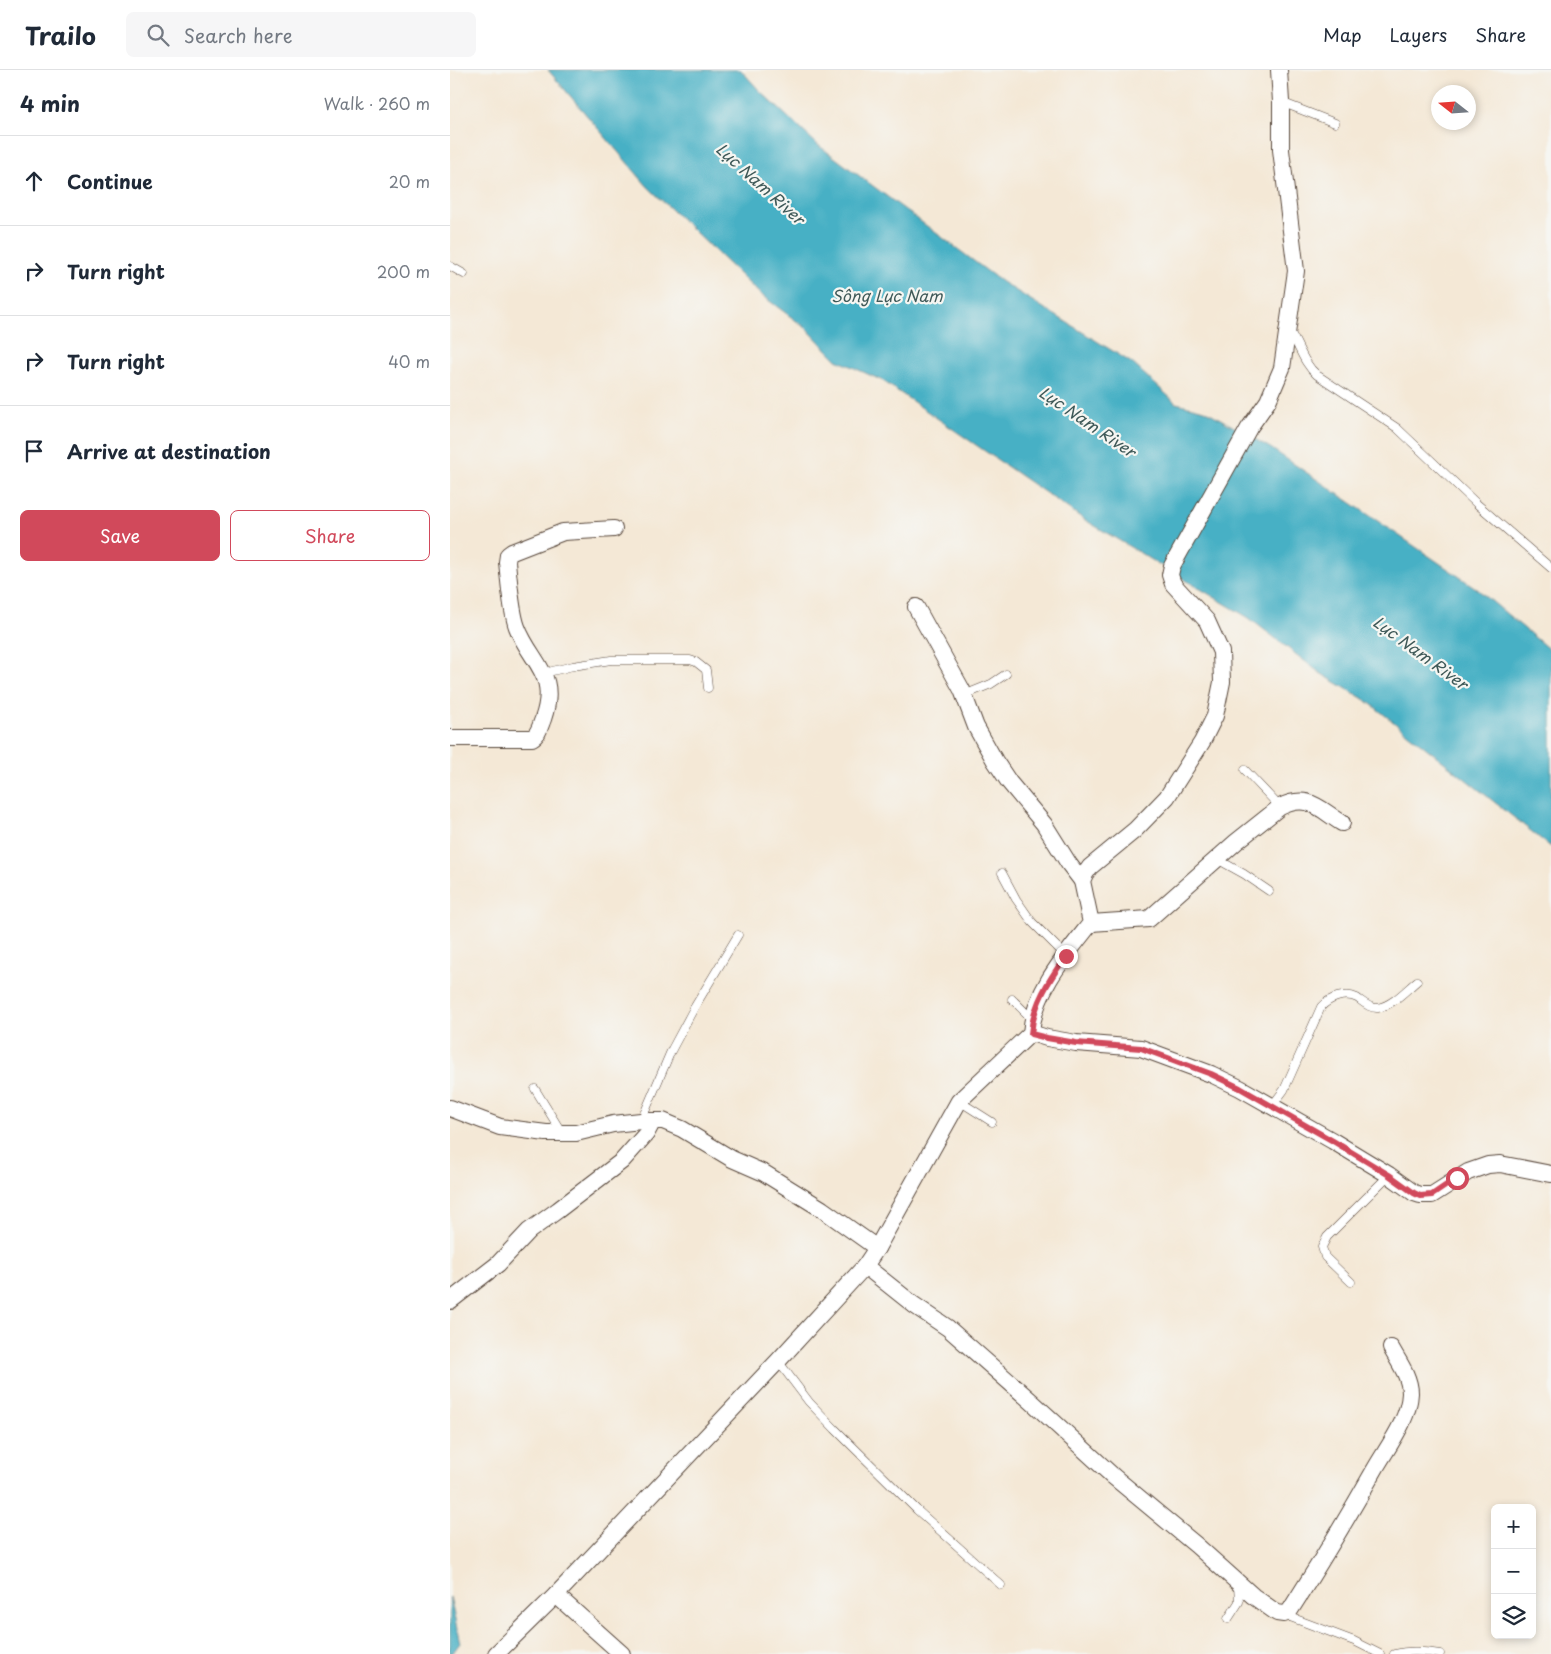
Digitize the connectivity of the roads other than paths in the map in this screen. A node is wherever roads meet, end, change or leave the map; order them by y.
1 (1279, 70) edge
2 (1281, 102) junction
3 (1335, 123) dead end
4 (450, 266) edge
5 (464, 274) dead end
6 (1287, 327) junction
7 (614, 529) dead end
8 (1551, 568) edge
9 (916, 607) dead end
10 (544, 673) junction
11 (1006, 674) dead end
12 (708, 688) dead end
13 (964, 695) junction
14 (450, 738) edge
15 (1245, 770) dead end
16 (1280, 807) junction
17 (1342, 823) dead end
18 (1217, 859) junction
19 (1002, 872) dead end
20 (1082, 881) junction
21 (1268, 891) dead end
22 (1091, 923) junction
23 (738, 935) dead end
24 (1066, 956) junction
25 (1417, 981) dead end
26 (1012, 1000) dead end
27 (1032, 1026) junction
28 (535, 1089) dead end
29 (959, 1101) junction
30 (1272, 1106) junction
31 (450, 1108) edge
32 (647, 1121) junction
33 (992, 1122) dead end
34 (562, 1133) junction
35 (1551, 1174) edge
36 (1389, 1175) junction
37 (877, 1248) junction
38 (865, 1266) junction
39 (1351, 1282) dead end
40 (450, 1301) edge
41 (1391, 1348) dead end
42 (778, 1361) junction
43 (1237, 1582) junction
44 (1001, 1585) dead end
45 (556, 1595) junction
46 (1284, 1614) junction
47 (1228, 1619) dead end
48 (496, 1654) edge
49 (622, 1654) edge
50 (1380, 1654) edge
51 (1394, 1654) edge
52 (1440, 1654) edge

1 - 2 street
2 - 3 lane
2 - 6 street
4 - 5 lane
6 - 8 lane
6 - 20 street
7 - 10 street
9 - 13 street
10 - 12 lane
10 - 14 street
11 - 13 lane
13 - 20 street
15 - 16 lane
16 - 17 street
16 - 18 street
18 - 21 lane
18 - 22 street
19 - 24 lane
20 - 22 street
22 - 24 street
23 - 32 lane
24 - 27 street
25 - 30 lane
26 - 27 lane
27 - 29 street
27 - 30 street
28 - 34 lane
29 - 33 lane
29 - 37 street
30 - 36 street
31 - 34 street
32 - 34 street
32 - 37 street
32 - 40 street
35 - 36 street
36 - 39 lane
37 - 38 street
38 - 42 street
38 - 43 street
41 - 46 street
42 - 44 lane
42 - 45 street
43 - 46 street
43 - 47 lane
45 - 48 street
45 - 49 street
46 - 50 lane
51 - 52 lane

